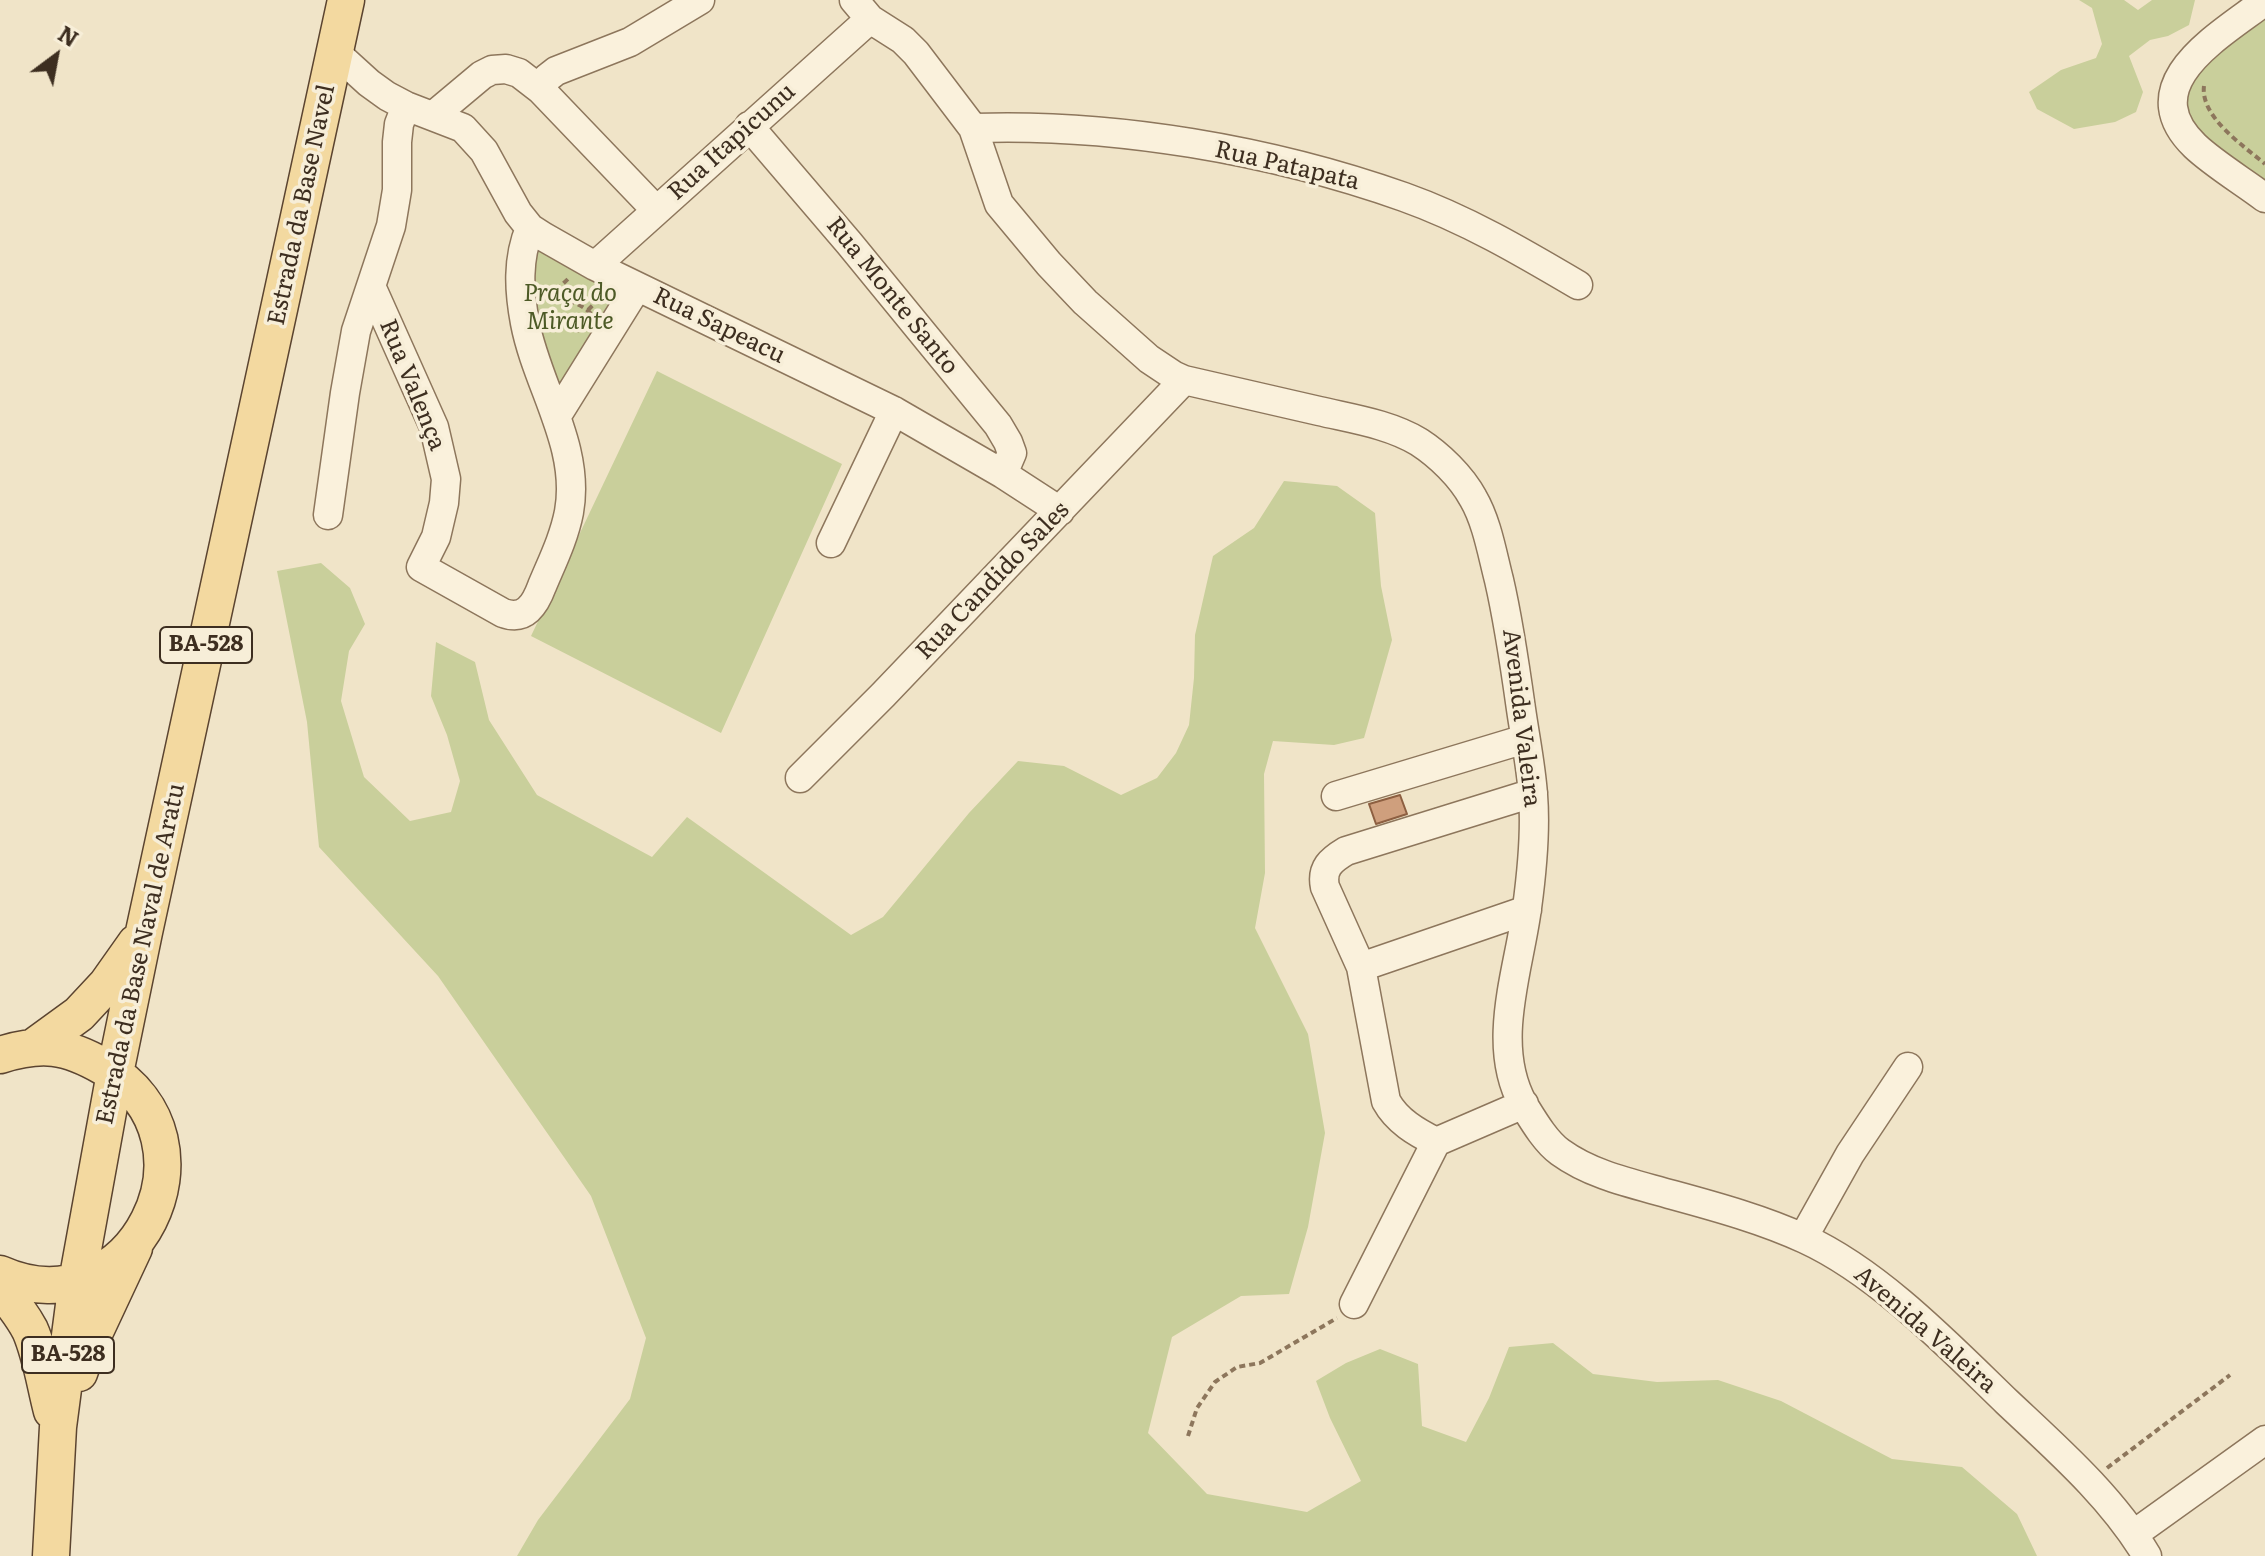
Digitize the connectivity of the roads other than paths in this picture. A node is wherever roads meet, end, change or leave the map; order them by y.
1 (346, 0) edge
2 (700, 0) edge
3 (2265, 1) edge
4 (862, 9) edge
5 (336, 53) junction
6 (541, 90) junction
7 (406, 106) junction
8 (433, 116) junction
9 (749, 126) junction
10 (973, 128) junction
11 (2265, 198) edge
12 (656, 210) junction
13 (530, 228) junction
14 (593, 265) junction
15 (1578, 285) dead end
16 (371, 286) junction
17 (637, 287) junction
18 (268, 358) joint
19 (1184, 380) junction
20 (894, 411) junction
21 (556, 417) junction
22 (1003, 474) junction
23 (1060, 511) junction
24 (328, 515) dead end
25 (831, 543) dead end
26 (1525, 739) junction
27 (800, 778) dead end
28 (1533, 793) junction
29 (1336, 796) dead end
30 (1527, 910) junction
31 (144, 932) junction
32 (1361, 967) junction
33 (35, 1046) junction
34 (0, 1055) edge
35 (1908, 1067) dead end
36 (115, 1073) junction
37 (143, 1101) junction
38 (1524, 1104) junction
39 (1436, 1142) junction
40 (138, 1238) junction
41 (1803, 1238) junction
42 (0, 1274) edge
43 (77, 1282) junction
44 (0, 1288) edge
45 (1354, 1304) road end
46 (58, 1427) junction
47 (2265, 1440) edge
48 (2140, 1545) edge
49 (51, 1556) edge

1 - 5 main road, BA-528
2 - 6 street
3 - 11 street
4 - 9 street, Rua Itapicunu
4 - 10 street, Avenida Valeira
5 - 7 street, Rua Sapeacu
5 - 18 main road, Estrada da Base Navel / BA-528
6 - 8 street
6 - 12 street
7 - 8 street, Rua Sapeacu
7 - 16 street, Rua Valença
8 - 13 street, Rua Sapeacu
9 - 12 street, Rua Itapicunu
9 - 22 street, Rua Monte Santo
10 - 15 street, Rua Patapata
10 - 19 street, Avenida Valeira
12 - 14 street, Rua Itapicunu
13 - 14 street, Rua Sapeacu
13 - 21 street
14 - 17 street, Rua Sapeacu
16 - 21 street, Rua Valença
16 - 24 street, Rua Valença
17 - 20 street, Rua Sapeacu
17 - 21 street
18 - 31 main road, Estrada da Base Naval de Aratu / BA-528
19 - 23 street, Rua Candido Sales
19 - 26 street, Avenida Valeira
20 - 22 street, Rua Sapeacu
20 - 25 street
22 - 23 street, Rua Sapeacu
23 - 27 street, Rua Candido Sales
26 - 28 street, Avenida Valeira
26 - 29 street
28 - 30 street, Avenida Valeira
28 - 32 street
30 - 32 street
30 - 38 street, Avenida Valeira
31 - 33 main road
31 - 36 main road, Estrada da Base Naval de Aratu / BA-528
31 - 37 main road
32 - 39 street
33 - 34 main road
33 - 36 main road
35 - 41 street
36 - 37 main road
36 - 43 main road, Estrada da Base Naval de Aratu / BA-528
37 - 40 main road
38 - 39 street
38 - 41 street, Avenida Valeira
39 - 45 street
40 - 43 main road
40 - 46 main road
41 - 48 street, Avenida Valeira
42 - 43 main road
43 - 46 main road, Estrada da Base Naval de Aratu / BA-528
44 - 46 main road
46 - 49 main road, Estrada da Base Naval de Aratu / BA-528
47 - 48 street

